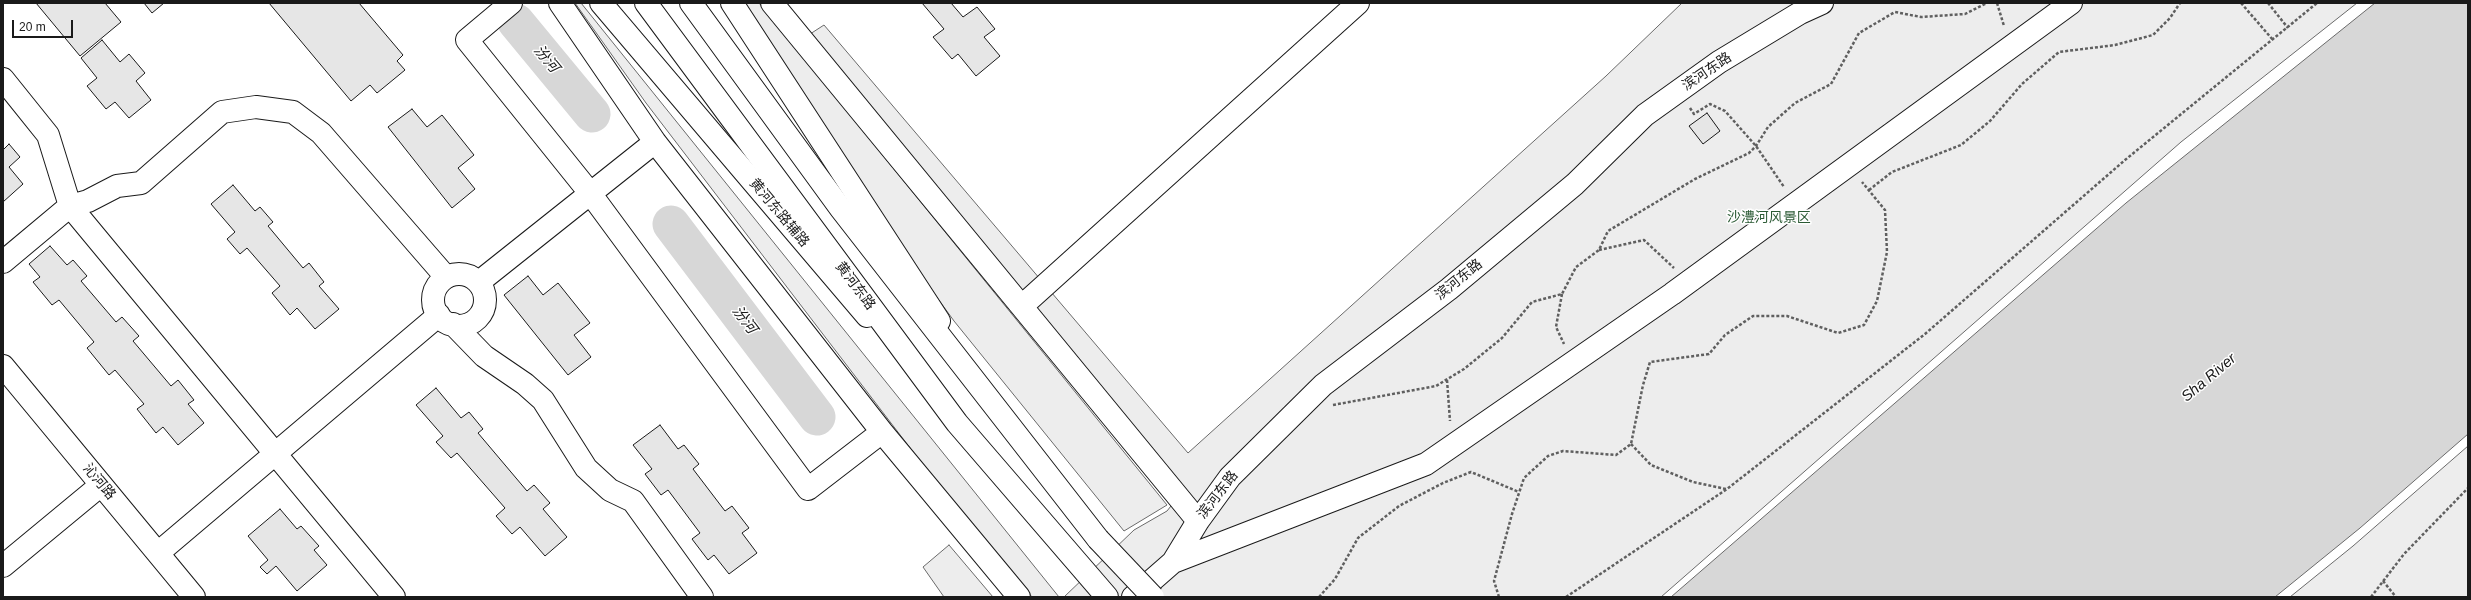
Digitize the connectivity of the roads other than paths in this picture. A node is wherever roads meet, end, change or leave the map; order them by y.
1 (511, 3) edge
2 (560, 3) edge
3 (601, 3) edge
4 (646, 3) edge
5 (691, 3) edge
6 (732, 3) edge
7 (772, 3) edge
8 (1358, 3) edge
9 (1822, 3) edge
10 (2071, 3) edge
11 (3, 79) edge
12 (655, 142) junction
13 (590, 193) junction
14 (70, 206) junction
15 (3, 262) edge
16 (446, 277) junction
17 (478, 282) junction
18 (1022, 306) junction
19 (446, 320) junction
20 (3, 366) edge
21 (992, 403) junction
22 (957, 423) junction
23 (882, 432) junction
24 (276, 454) junction
25 (101, 485) junction
26 (1198, 521) junction
27 (158, 553) junction
28 (1172, 562) junction
29 (3, 566) edge
30 (194, 597) edge
31 (394, 597) edge
32 (702, 597) edge
33 (1019, 597) edge
34 (1108, 597) edge
35 (1133, 597) edge
36 (1153, 597) edge

1 - 13 street
2 - 12 street
3 - 22 street, 黄河东路辅路
4 - 22 street, 黄河东路
5 - 21 street
6 - 21 street
7 - 18 street
8 - 18 street
9 - 26 street, 滨河东路
10 - 28 street
11 - 14 street
12 - 13 street
12 - 23 street
13 - 17 street
13 - 23 street
14 - 15 street
14 - 16 street
14 - 24 street
16 - 17 street
16 - 19 street
17 - 19 street
18 - 26 street
19 - 24 street
19 - 32 street
20 - 25 street, 沁河路
21 - 36 street, bridge
22 - 34 street, 黄河东路
23 - 33 street
24 - 27 street
24 - 31 street
25 - 27 street, 沁河路
25 - 29 street
26 - 28 street, 滨河东路
27 - 30 street, 沁河路
28 - 35 street, 滨河东路

